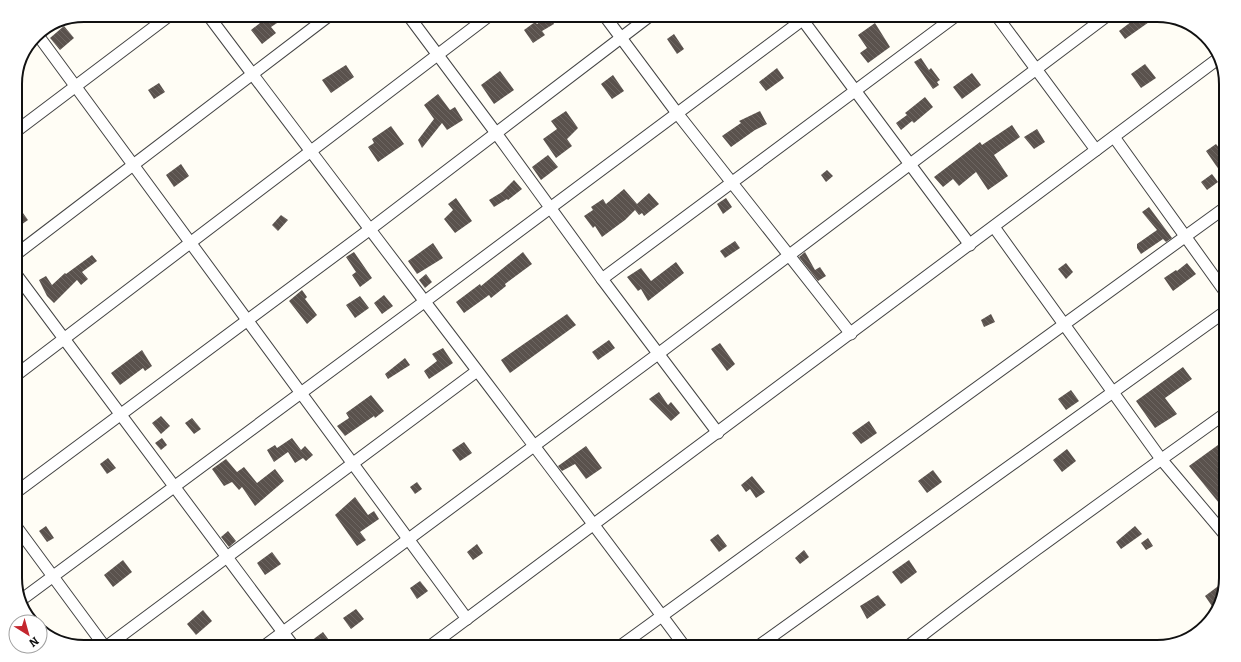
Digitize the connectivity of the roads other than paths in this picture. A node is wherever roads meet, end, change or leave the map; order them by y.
1 (161, 22) edge
2 (213, 22) edge
3 (321, 22) edge
4 (413, 22) edge
5 (481, 22) edge
6 (609, 22) edge
7 (642, 22) edge
8 (796, 22) edge
9 (807, 22) edge
10 (948, 22) edge
11 (1001, 22) edge
12 (1098, 22) edge
13 (621, 38) junction
14 (41, 39) edge
15 (437, 55) junction
16 (1215, 61) edge
17 (1036, 68) junction
18 (253, 74) junction
19 (75, 87) junction
20 (856, 90) junction
21 (677, 113) junction
22 (22, 127) edge
23 (496, 133) junction
24 (1114, 137) junction
25 (1096, 150) junction
26 (311, 151) junction
27 (910, 163) junction
28 (133, 166) junction
29 (732, 183) junction
30 (550, 207) junction
31 (1219, 212) edge
32 (994, 227) junction
33 (370, 230) junction
34 (1185, 237) junction
35 (190, 244) junction
36 (970, 245) junction
37 (22, 250) edge
38 (788, 256) junction
39 (602, 279) junction
40 (22, 282) edge
41 (1219, 282) edge
42 (424, 302) junction
43 (1219, 316) edge
44 (247, 321) junction
45 (1065, 325) junction
46 (851, 334) junction
47 (64, 339) junction
48 (658, 354) junction
49 (22, 371) edge
50 (477, 371) junction
51 (1113, 392) junction
52 (301, 393) junction
53 (120, 415) junction
54 (1219, 418) edge
55 (718, 433) junction
56 (535, 446) junction
57 (1162, 459) junction
58 (352, 464) junction
59 (174, 486) junction
60 (22, 488) edge
61 (1219, 521) edge
62 (595, 524) junction
63 (22, 534) edge
64 (408, 540) junction
65 (227, 557) junction
66 (53, 576) junction
67 (25, 597) edge
68 (662, 616) junction
69 (467, 619) junction
70 (283, 632) junction
71 (101, 640) edge
72 (115, 640) edge
73 (272, 640) edge
74 (289, 640) edge
75 (438, 640) edge
76 (629, 640) edge
77 (680, 640) edge
78 (767, 640) edge
79 (916, 640) edge

1 - 19 street
2 - 18 street
3 - 18 street
4 - 15 street
5 - 15 street
6 - 13 street
7 - 13 street
8 - 21 street
9 - 20 street
10 - 20 street
11 - 17 street
12 - 17 street
13 - 21 street
13 - 23 street
14 - 19 street
15 - 23 street
15 - 26 street
16 - 24 street
17 - 25 street
17 - 27 street
18 - 26 street
18 - 28 street
19 - 22 street
19 - 28 street
20 - 27 street
20 - 29 street
21 - 29 street
21 - 30 street
23 - 30 street
23 - 33 street
24 - 25 street
24 - 34 street
25 - 32 street
26 - 33 street
26 - 35 street
27 - 36 street
27 - 38 street
28 - 35 street
28 - 37 street
29 - 38 street
29 - 39 street
30 - 39 street
30 - 42 street
31 - 34 street
32 - 36 street
32 - 45 street
33 - 42 street
33 - 44 street
34 - 41 street
34 - 45 street
35 - 44 street
35 - 47 street
36 - 46 street
38 - 46 street
38 - 48 street
39 - 48 street
40 - 47 street
42 - 50 street
42 - 52 street
43 - 51 street
44 - 52 street
44 - 53 street
45 - 51 street
45 - 68 street
46 - 55 street
47 - 49 street
47 - 53 street
48 - 55 street
48 - 56 street
50 - 56 street
50 - 58 street
51 - 57 street
51 - 78 street
52 - 58 street
52 - 59 street
53 - 59 street
53 - 60 street
54 - 57 street
55 - 62 street
56 - 62 street
56 - 64 street
57 - 61 street
57 - 79 street
58 - 64 street
58 - 65 street
59 - 65 street
59 - 66 street
62 - 68 street
62 - 69 street
63 - 66 street
64 - 69 street
64 - 70 street
65 - 70 street
65 - 72 street
66 - 67 street
66 - 71 street
68 - 76 street
68 - 77 street
69 - 75 street
70 - 73 street
70 - 74 street

